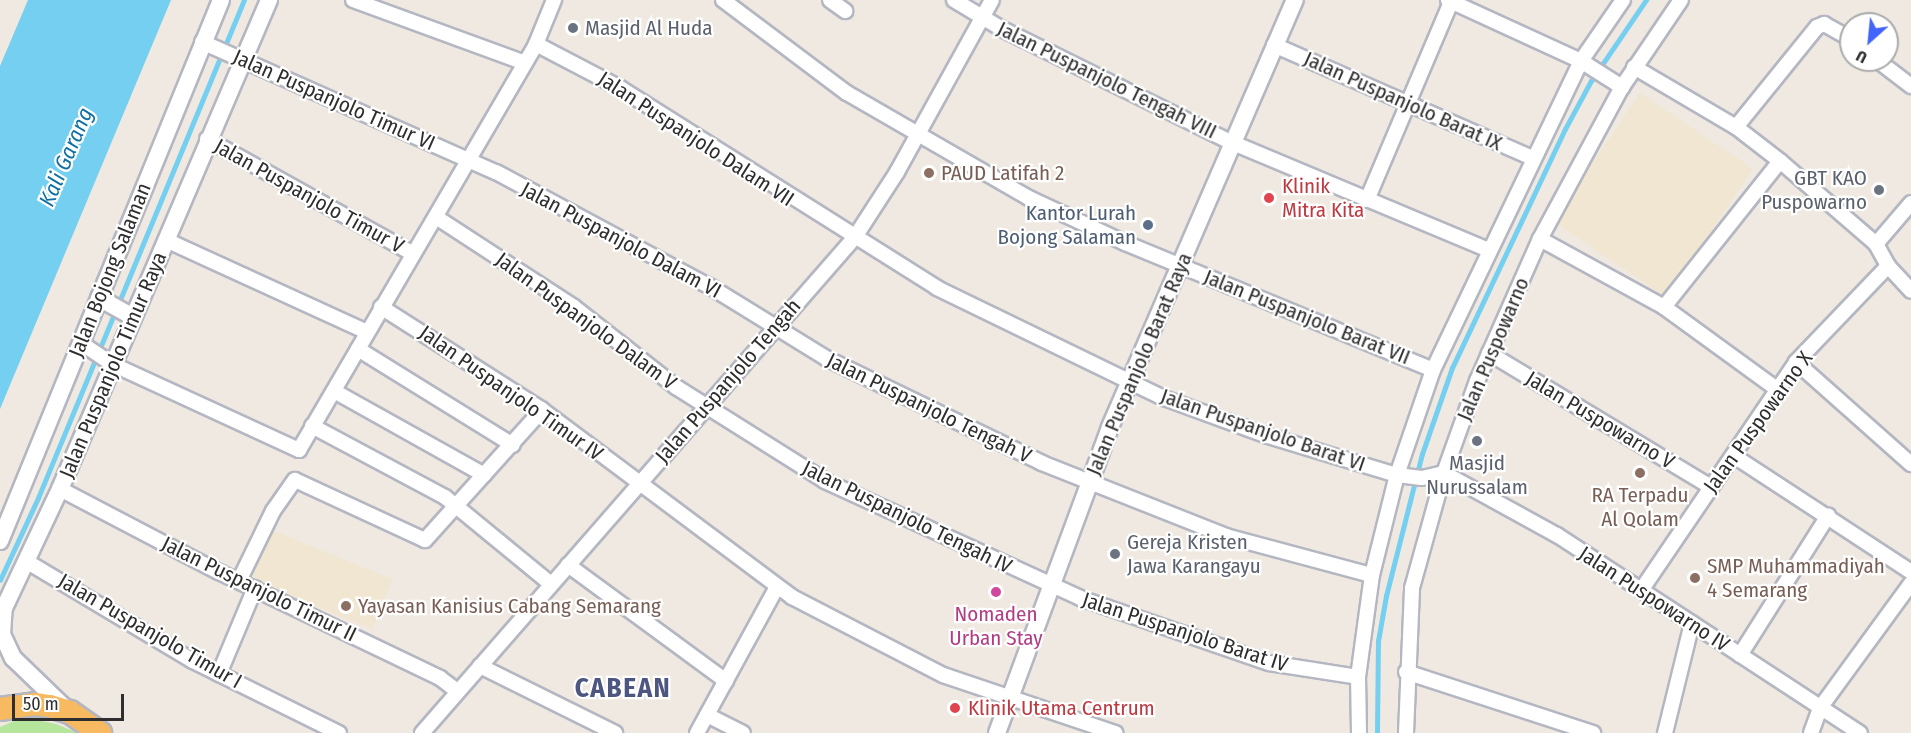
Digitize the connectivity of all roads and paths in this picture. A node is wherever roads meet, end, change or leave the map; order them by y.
1 (221, 0) edge
2 (269, 0) edge
3 (352, 0) edge
4 (554, 0) edge
5 (723, 0) edge
6 (830, 0) edge
7 (954, 0) edge
8 (992, 0) edge
9 (1623, 0) edge
10 (1681, 0) edge
11 (1292, 1) edge
12 (1450, 1) edge
13 (845, 11) dead end
14 (981, 16) junction
15 (1839, 32) edge
16 (204, 42) junction
17 (536, 44) junction
18 (1274, 45) junction
19 (239, 58) junction
20 (525, 63) junction
21 (1584, 63) junction
22 (1634, 66) junction
23 (1893, 72) edge
24 (1619, 86) junction
25 (1911, 86) edge
26 (1408, 102) junction
27 (1736, 127) junction
28 (917, 135) junction
29 (207, 140) junction
30 (1233, 143) junction
31 (466, 158) junction
32 (1533, 158) junction
33 (1780, 161) junction
34 (1367, 200) junction
35 (1911, 203) edge
36 (436, 217) junction
37 (855, 237) junction
38 (1540, 239) junction
39 (166, 240) junction
40 (1876, 244) junction
41 (1489, 250) junction
42 (412, 253) junction
43 (1181, 265) junction
44 (1888, 266) junction
45 (1911, 291) edge
46 (101, 300) junction
47 (381, 307) junction
48 (1664, 307) junction
49 (129, 315) junction
50 (774, 326) junction
51 (367, 333) junction
52 (82, 344) junction
53 (358, 349) junction
54 (1490, 353) junction
55 (111, 362) junction
56 (1796, 362) junction
57 (1433, 370) junction
58 (1129, 381) junction
59 (1777, 389) junction
60 (334, 391) junction
61 (706, 406) junction
62 (542, 410) junction
63 (312, 426) junction
64 (513, 445) junction
65 (1734, 456) junction
66 (1911, 464) edge
67 (1444, 473) junction
68 (484, 475) junction
69 (1401, 475) junction
70 (639, 482) junction
71 (1088, 482) junction
72 (1711, 487) junction
73 (60, 489) junction
74 (456, 504) junction
75 (1828, 516) junction
76 (0, 541) edge
77 (26, 561) junction
78 (568, 565) junction
79 (1911, 572) edge
80 (1372, 574) junction
81 (239, 581) junction
82 (1911, 583) edge
83 (551, 584) junction
84 (777, 586) junction
85 (1049, 586) junction
86 (255, 588) junction
87 (1642, 589) junction
88 (1692, 623) junction
89 (1740, 655) junction
90 (480, 666) junction
91 (1406, 672) junction
92 (219, 674) junction
93 (1358, 677) junction
94 (726, 681) junction
95 (456, 690) junction
96 (1009, 699) junction
97 (1820, 708) junction
98 (0, 709) edge
99 (70, 712) junction
100 (707, 715) junction
101 (100, 733) edge
102 (339, 733) edge
103 (422, 733) edge
104 (615, 733) edge
105 (697, 733) edge
106 (743, 733) edge
107 (998, 733) edge
108 (1115, 733) edge
109 (1359, 733) edge
110 (1406, 733) edge
111 (1593, 733) edge
112 (1665, 733) edge
113 (1811, 733) edge
114 (1860, 733) edge

1 - 16 street, Jalan Bojong Salaman
2 - 19 street, Jalan Puspanjolo Timur Raya
3 - 20 street
4 - 17 street
5 - 28 street, Jalan Puspanjolo Barat VII
6 - 13 street
7 - 14 street, Jalan Puspanjolo Tengah VIII
8 - 14 street, Jalan Puspanjolo Tengah
9 - 21 street, Jalan Puspowarno
10 - 22 street, Jalan Puspowarno
11 - 18 street, Jalan Puspanjolo Barat Raya
12 - 21 street
12 - 26 street
14 - 28 street, Jalan Puspanjolo Tengah
14 - 30 street, Jalan Puspanjolo Tengah VIII
15 - 27 street
16 - 19 street, Jalan Puspanjolo Timur VI
16 - 46 street, Jalan Bojong Salaman
17 - 20 street
17 - 37 street, Jalan Puspanjolo Dalam VII
18 - 26 street, Jalan Puspanjolo Barat IX
18 - 30 street, Jalan Puspanjolo Barat Raya
19 - 29 street, Jalan Puspanjolo Timur Raya
19 - 31 street, Jalan Puspanjolo Timur VI
20 - 31 street
21 - 24 street
21 - 32 street, Jalan Puspowarno
22 - 24 street, Jalan Puspowarno
22 - 27 street
23 - 25 street
24 - 38 street, Jalan Puspowarno
26 - 32 street, Jalan Puspanjolo Barat IX
26 - 34 street
27 - 33 street
28 - 37 street, Jalan Puspanjolo Tengah
28 - 43 street, Jalan Puspanjolo Barat VII
29 - 39 street, Jalan Puspanjolo Timur Raya
29 - 42 street, Jalan Puspanjolo Timur V
30 - 34 street, Jalan Puspanjolo Tengah VIII
30 - 43 street, Jalan Puspanjolo Barat Raya
31 - 36 street
31 - 50 street, Jalan Puspanjolo Dalam VI
32 - 41 street, Jalan Puspowarno
33 - 40 street
33 - 48 street
34 - 41 street, Jalan Puspanjolo Tengah VIII
35 - 40 street
36 - 42 street
36 - 61 street, Jalan Puspanjolo Dalam V
37 - 50 street, Jalan Puspanjolo Tengah
37 - 58 street, Jalan Puspanjolo Dalam VII
38 - 48 street
38 - 54 street, Jalan Puspowarno
39 - 49 street, Jalan Puspanjolo Timur Raya
39 - 51 street
40 - 44 street
41 - 57 street, Jalan Puspowarno
42 - 47 street
43 - 57 street, Jalan Puspanjolo Barat VII
43 - 58 street, Jalan Puspanjolo Barat Raya
44 - 45 street
44 - 56 street, Jalan Puspowarno X
46 - 49 street
46 - 52 street, Jalan Bojong Salaman
47 - 51 street
47 - 62 street, Jalan Puspanjolo Timur IV
48 - 59 street
49 - 55 street, Jalan Puspanjolo Timur Raya
50 - 61 street, Jalan Puspanjolo Tengah
50 - 71 street, Jalan Puspanjolo Tengah V
51 - 53 street
52 - 55 street
52 - 76 street, Jalan Bojong Salaman
53 - 60 street
53 - 64 street
54 - 67 street, Jalan Puspowarno
54 - 72 street, Jalan Puspowarno V
55 - 63 street
55 - 73 street, Jalan Puspanjolo Timur Raya
56 - 59 street, Jalan Puspowarno X
56 - 66 street
57 - 69 street, Jalan Puspowarno
58 - 69 street, Jalan Puspanjolo Barat VI
58 - 71 street, Jalan Puspanjolo Barat Raya
59 - 65 street, Jalan Puspowarno X
60 - 63 street
60 - 68 street
61 - 70 street, Jalan Puspanjolo Tengah
61 - 85 street, Jalan Puspanjolo Tengah IV
62 - 64 street
62 - 70 street, Jalan Puspanjolo Timur IV
63 - 74 street
64 - 68 street
65 - 72 street, Jalan Puspowarno X
65 - 75 street
67 - 69 street, Jalan Puspanjolo Barat VI
67 - 87 street, Jalan Puspowarno IV
67 - 91 street, Jalan Puspowarno
68 - 74 street
69 - 80 street, Jalan Puspowarno
70 - 78 street, Jalan Puspanjolo Tengah
70 - 84 street, Jalan Puspanjolo Timur IV
71 - 80 street, Jalan Puspanjolo Tengah V
71 - 85 street, Jalan Puspanjolo Barat Raya
72 - 87 street, Jalan Puspowarno X
73 - 77 street, Jalan Puspanjolo Timur Raya
73 - 81 street, Jalan Puspanjolo Timur II
74 - 81 street
74 - 83 street
75 - 79 street
75 - 89 street
77 - 92 street, Jalan Puspanjolo Timur I
77 - 99 street, Jalan Puspanjolo Timur Raya
78 - 83 street, Jalan Puspanjolo Tengah
78 - 94 street
80 - 93 street, Jalan Puspowarno
81 - 86 street, Jalan Puspanjolo Timur II
82 - 97 street
83 - 90 street, Jalan Puspanjolo Tengah
84 - 94 street
84 - 96 street, Jalan Puspanjolo Timur IV
85 - 93 street, Jalan Puspanjolo Barat IV
85 - 96 street, Jalan Puspanjolo Barat Raya
86 - 92 street
86 - 95 street, Jalan Puspanjolo Timur II
87 - 88 street, Jalan Puspowarno IV
88 - 89 street, Jalan Puspowarno IV
88 - 112 street
89 - 97 street, Jalan Puspowarno IV
90 - 95 street, Jalan Puspanjolo Tengah
90 - 104 street
91 - 110 street, Jalan Puspowarno
91 - 111 street
92 - 102 street, Jalan Puspanjolo Timur I
93 - 109 street, Jalan Puspowarno
94 - 100 street
95 - 103 street, Jalan Puspanjolo Tengah
96 - 107 street, Jalan Puspanjolo Barat Raya
96 - 108 street, Jalan Puspanjolo Timur IV
97 - 113 street
97 - 114 street, Jalan Puspowarno IV
98 - 99 highway
99 - 101 highway
100 - 105 street
100 - 106 street

